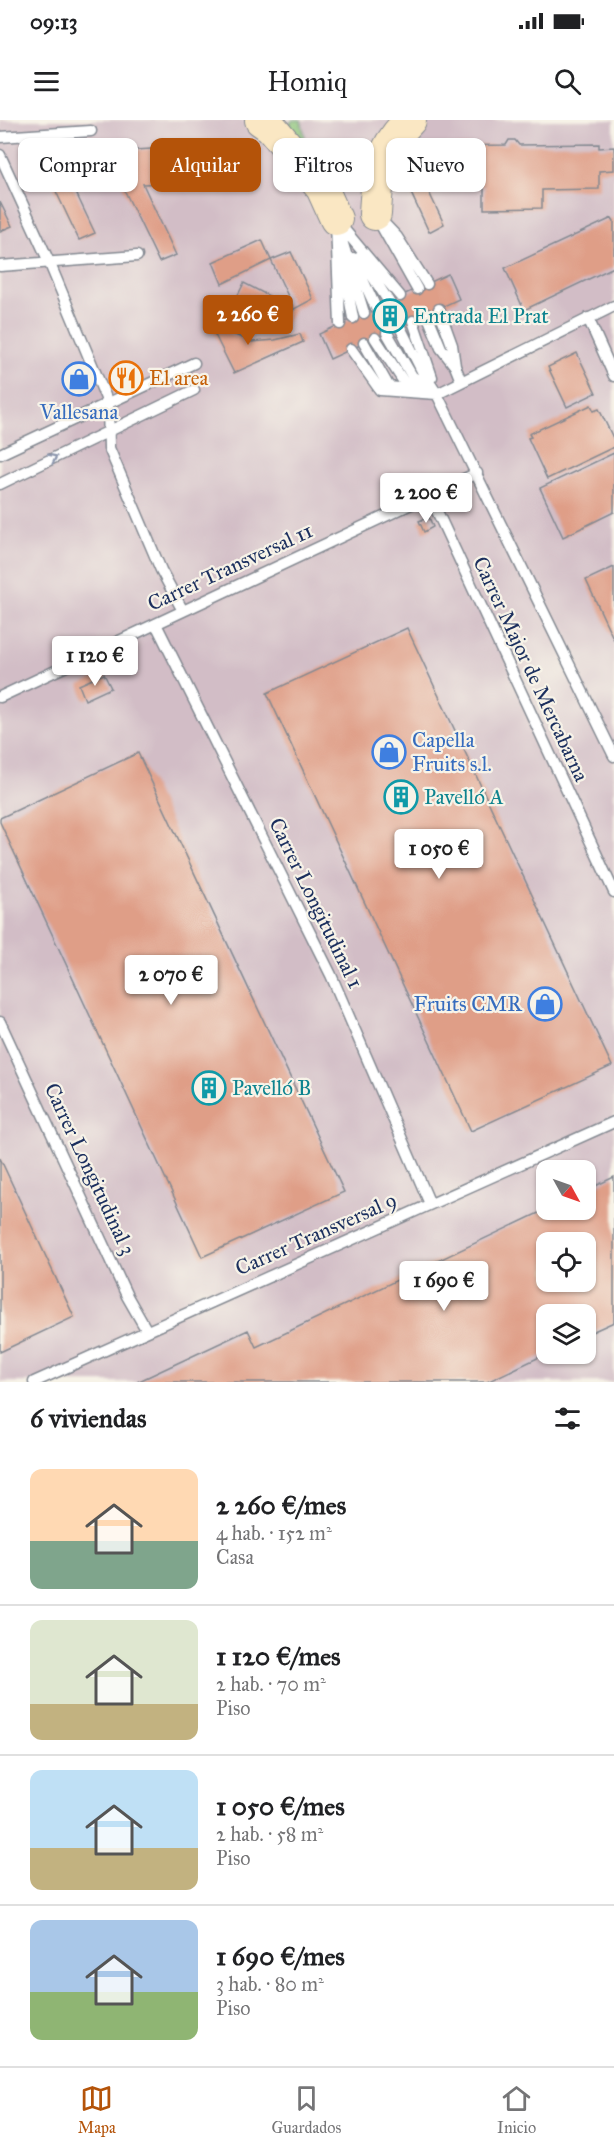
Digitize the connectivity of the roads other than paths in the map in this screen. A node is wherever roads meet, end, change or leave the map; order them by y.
1 (261, 120) edge
2 (410, 120) edge
3 (91, 131) dead end
4 (0, 137) edge
5 (0, 155) edge
6 (375, 214) junction
7 (336, 219) junction
8 (137, 256) dead end
9 (50, 264) junction
10 (0, 267) edge
11 (427, 284) dead end
12 (417, 289) dead end
13 (400, 296) dead end
14 (389, 302) dead end
15 (614, 306) edge
16 (376, 308) dead end
17 (439, 309) dead end
18 (364, 313) dead end
19 (427, 314) dead end
20 (353, 318) dead end
21 (588, 318) junction
22 (413, 321) dead end
23 (340, 324) dead end
24 (400, 327) dead end
25 (387, 333) dead end
26 (375, 338) dead end
27 (364, 344) dead end
28 (351, 349) dead end
29 (194, 363) dead end
30 (455, 366) junction
31 (614, 376) edge
32 (461, 381) junction
33 (194, 390) dead end
34 (438, 394) junction
35 (108, 403) junction
36 (108, 431) junction
37 (0, 454) edge
38 (477, 473) junction
39 (0, 484) edge
40 (429, 494) junction
41 (183, 611) junction
42 (156, 624) junction
43 (0, 697) edge
44 (614, 756) edge
45 (614, 892) edge
46 (0, 1022) edge
47 (614, 1122) edge
48 (430, 1204) junction
49 (147, 1331) junction
50 (34, 1382) edge

1 - 7 main road
2 - 6 main road
3 - 4 lane
5 - 9 lane
6 - 11 lane
6 - 12 lane
7 - 13 lane
7 - 14 lane
7 - 16 lane
7 - 18 lane
7 - 20 lane
7 - 23 lane
8 - 9 lane
9 - 10 lane
9 - 35 lane
15 - 21 lane
17 - 30 lane
19 - 30 lane
21 - 31 lane
21 - 32 lane
22 - 34 lane
24 - 34 lane
25 - 34 lane
26 - 34 lane
27 - 34 lane
28 - 34 lane
29 - 35 lane
30 - 32 lane
32 - 34 lane
33 - 36 lane
34 - 38 lane, Carrer Major de Mercabarna
35 - 36 lane
35 - 37 lane
39 -> 36 lane
36 - 41 lane
38 - 40 lane, Carrer Transversal 11
38 - 44 lane, Carrer Major de Mercabarna
40 - 41 lane, Carrer Transversal 11
40 - 45 lane, Carrer Major de Mercabarna
41 - 42 lane, Carrer Transversal 11
42 - 43 lane, Carrer Transversal 11
42 - 48 lane, Carrer Longitudinal 1
46 - 49 lane, Carrer Longitudinal 3
47 - 48 lane, Carrer Transversal 9
48 - 49 lane, Carrer Transversal 9
49 - 50 lane, Carrer Transversal 9

